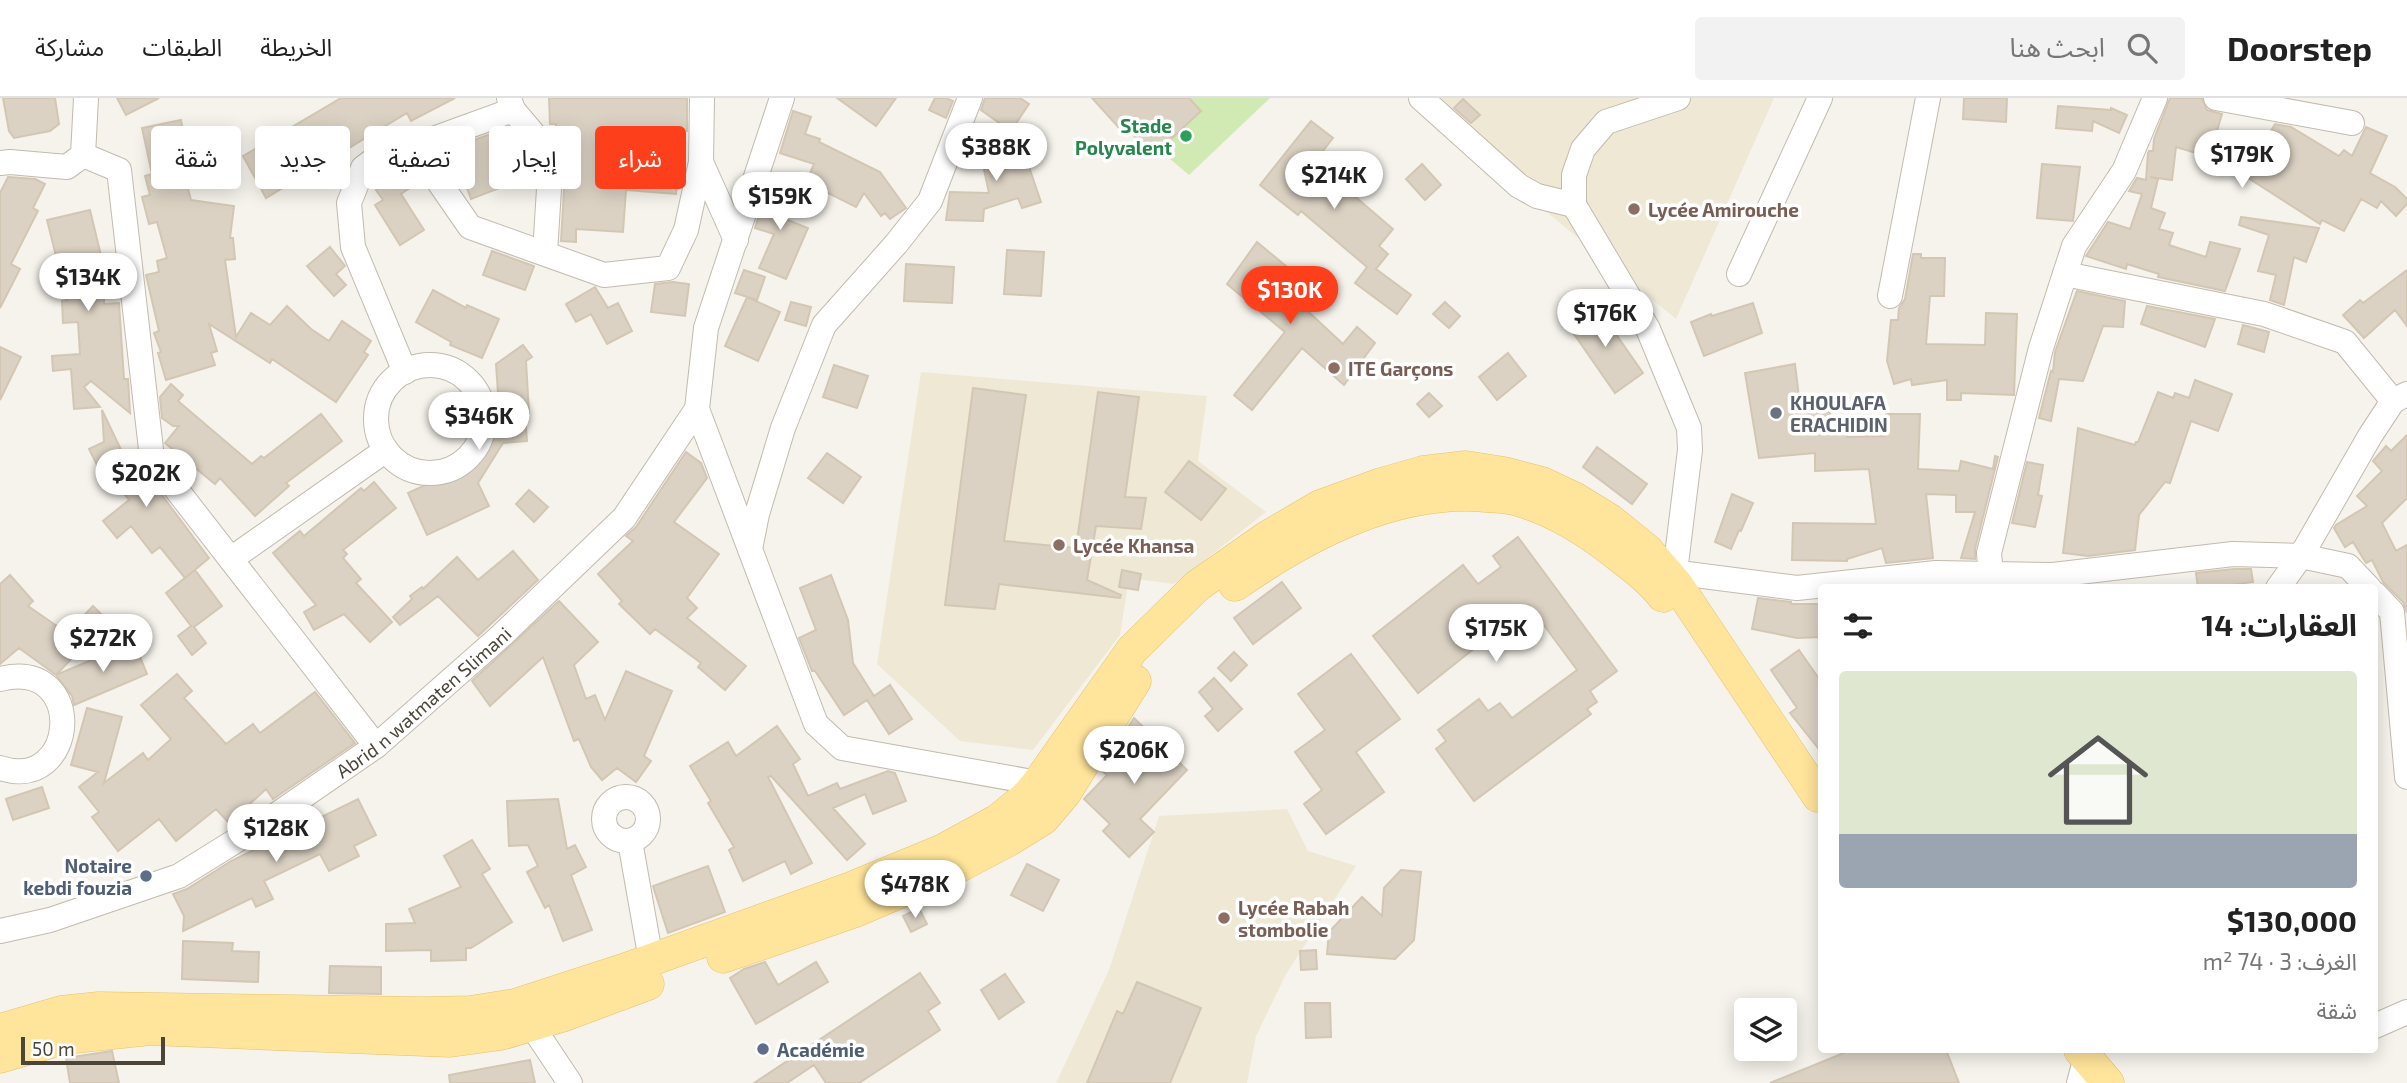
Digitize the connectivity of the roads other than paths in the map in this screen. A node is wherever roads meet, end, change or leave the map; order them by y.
1 (86, 98) edge
2 (702, 98) edge
3 (782, 98) edge
4 (970, 98) edge
5 (1421, 98) edge
6 (1678, 98) edge
7 (1820, 98) edge
8 (1928, 98) edge
9 (2155, 98) edge
10 (2216, 98) edge
11 (511, 104) edge
12 (2352, 123) dead end
13 (460, 126) edge
14 (83, 155) junction
15 (701, 162) junction
16 (0, 163) edge
17 (364, 167) edge
18 (444, 189) edge
19 (1574, 205) junction
20 (736, 240) junction
21 (545, 253) junction
22 (1739, 274) dead end
23 (2065, 274) junction
24 (1890, 296) dead end
25 (405, 372) junction
26 (2400, 398) edge
27 (698, 409) junction
28 (386, 450) junction
29 (750, 549) junction
30 (2301, 556) junction
31 (231, 559) junction
32 (1662, 574) junction
33 (1991, 574) junction
34 (1834, 584) edge
35 (2281, 584) edge
36 (2365, 584) edge
37 (1818, 586) edge
38 (2378, 597) edge
39 (0, 679) edge
40 (376, 746) junction
41 (0, 768) edge
42 (2407, 777) edge
43 (1051, 788) junction
44 (1818, 794) edge
45 (630, 841) dead end
46 (0, 931) edge
47 (651, 960) junction
48 (2407, 1012) edge
49 (525, 1015) junction
50 (2378, 1025) edge
51 (0, 1030) edge
52 (0, 1056) edge
53 (2082, 1063) edge
54 (570, 1083) edge
55 (2108, 1083) edge

1 - 14 street
2 - 15 street
3 - 20 street
4 - 29 street
5 - 19 street
6 - 19 street
7 - 22 street
8 - 24 street
9 - 23 street
10 - 12 street
11 - 13 street
11 - 21 street
14 - 16 street
14 - 31 street
15 - 20 street
15 - 21 street
17 - 25 street
18 - 21 street
19 - 32 street
20 - 27 street
23 - 26 street
23 - 33 street
25 - 28 street
25 - 28 street
26 - 30 street
27 - 29 street
27 - 40 street, Abrid n watmaten Slimani
28 - 31 street
29 - 43 street
30 - 33 street
30 - 35 street
30 - 36 street
31 - 40 street
32 - 37 street
32 - 43 main road
32 - 44 main road
33 - 34 street
38 - 42 street
39 - 41 street
40 - 46 street, Abrid n watmaten Slimani
43 - 47 main road
43 - 49 main road
45 - 47 street
47 - 49 main road
48 - 50 street
49 - 51 main road
49 - 52 main road
49 - 54 street
53 - 55 main road

